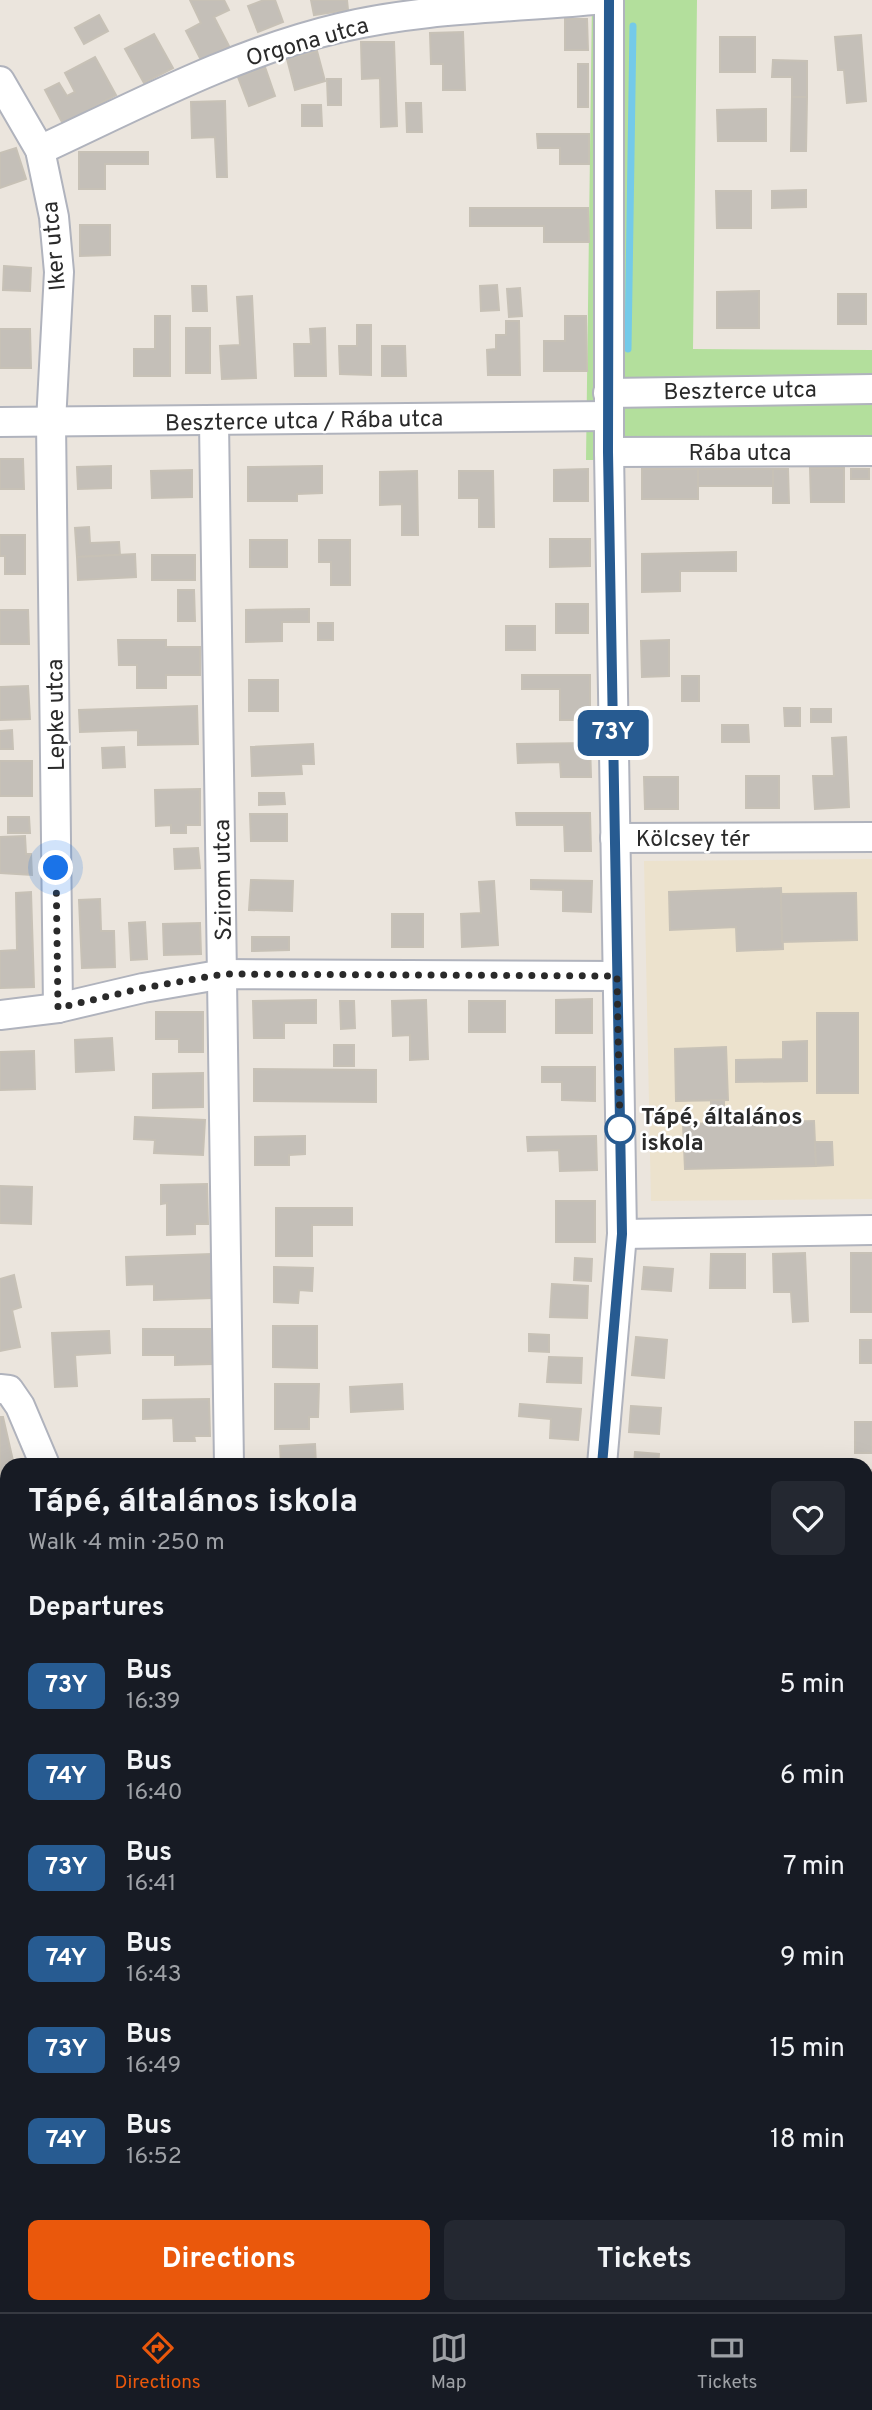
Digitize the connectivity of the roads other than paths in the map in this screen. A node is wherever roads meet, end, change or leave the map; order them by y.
1 (593, 0) edge
2 (609, 0) edge
3 (0, 81) edge
4 (40, 150) junction
5 (872, 389) edge
6 (608, 405) junction
7 (0, 422) edge
8 (51, 422) junction
9 (214, 422) junction
10 (872, 451) edge
11 (608, 452) junction
12 (872, 837) edge
13 (615, 838) junction
14 (224, 974) junction
15 (617, 976) junction
16 (58, 1008) junction
17 (0, 1015) edge
18 (872, 1230) edge
19 (622, 1234) junction
20 (0, 1389) edge
21 (42, 1458) edge
22 (229, 1458) edge
23 (603, 1458) edge

1 - 4 street, Orgona utca
2 - 6 street
3 - 4 street, Iker utca
4 - 8 street, Iker utca
5 - 6 street, Beszterce utca
6 - 9 street, Beszterce utca / Rába utca
6 - 11 street
7 - 8 street, Beszterce utca / Rába utca
8 - 9 street, Beszterce utca / Rába utca
8 - 16 street, Lepke utca
9 - 14 street, Szirom utca
10 - 11 street, Rába utca
11 - 13 street
12 - 13 street, Kölcsey tér
13 - 15 street, Kölcsey tér
14 - 15 street
14 - 16 street
14 - 22 street, Szirom utca
15 - 19 street, Kölcsey tér
16 - 17 street
18 - 19 street
19 - 23 street, Kölcsey tér
20 - 21 street

